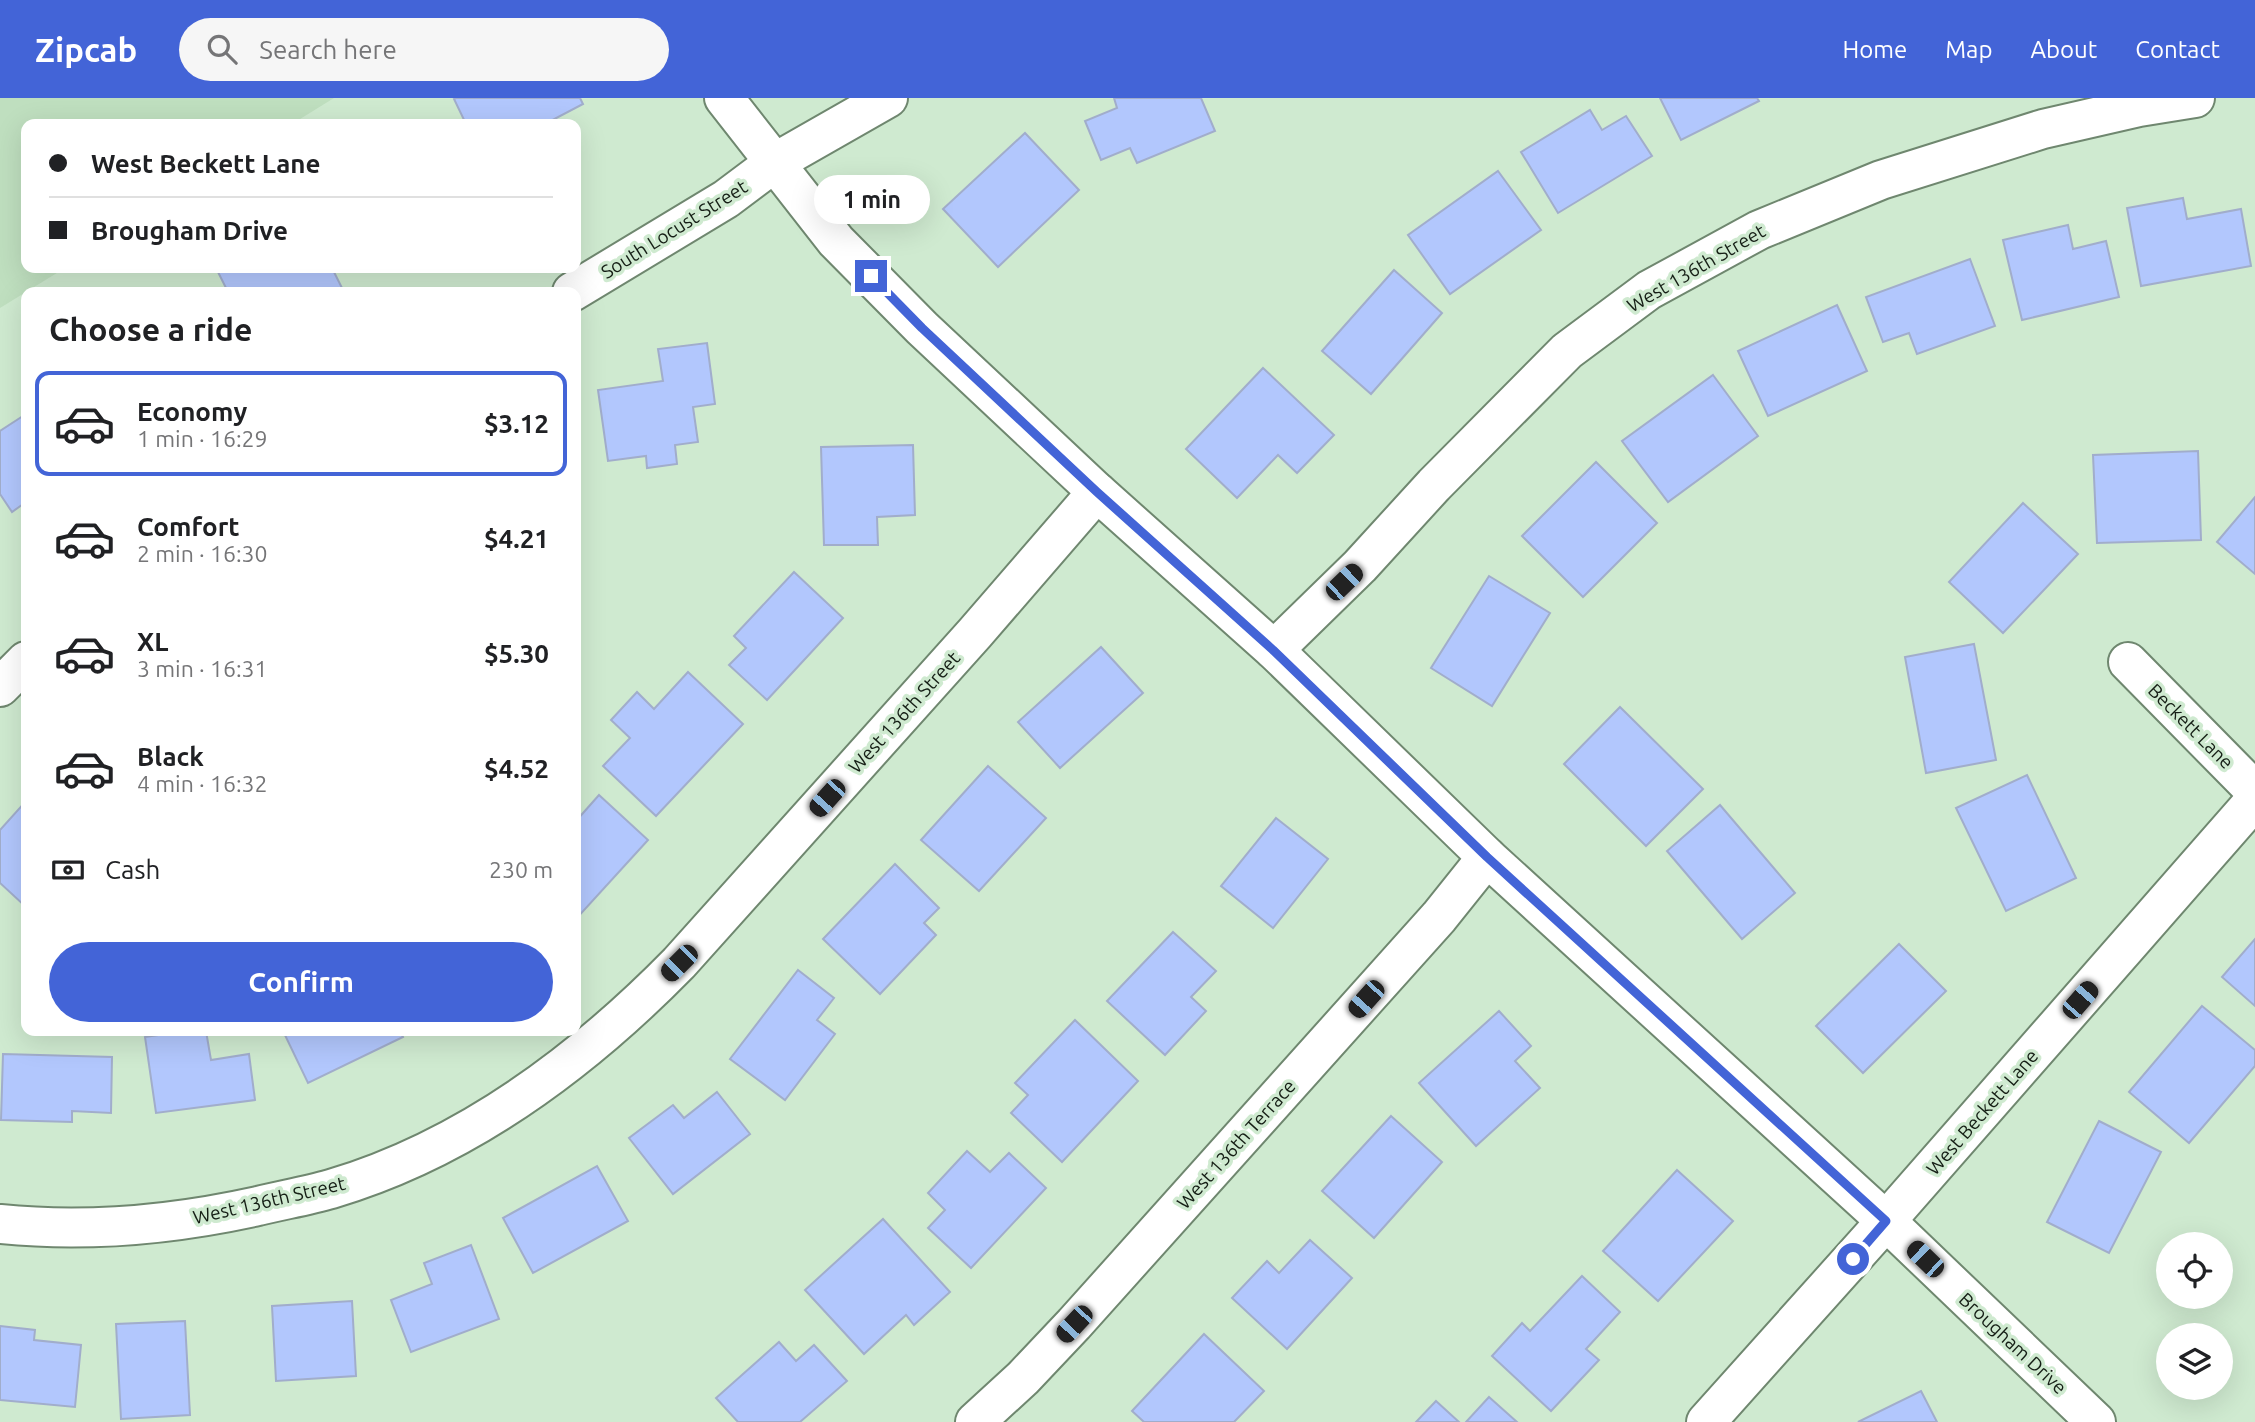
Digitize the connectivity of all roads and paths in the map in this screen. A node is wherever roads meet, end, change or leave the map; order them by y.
1 (724, 98) edge
2 (888, 98) edge
3 (2195, 98) edge
4 (774, 163) junction
5 (580, 287) edge
6 (1097, 492) junction
7 (1273, 650) junction
8 (2128, 662) dead end
9 (21, 666) edge
10 (0, 687) edge
11 (2255, 791) edge
12 (2255, 800) edge
13 (1487, 857) junction
14 (1886, 1221) junction
15 (0, 1224) edge
16 (975, 1422) edge
17 (1706, 1422) edge
18 (2096, 1422) edge

1 - 4 street, Brougham Drive
2 - 4 street, South Locust Street
3 - 7 street, West 136th Street
4 - 5 street, South Locust Street
4 - 6 street, Brougham Drive
6 - 7 street, Brougham Drive
6 - 15 street, West 136th Street
7 - 13 street, Brougham Drive
8 - 11 street, Beckett Lane
9 - 10 street
12 - 14 street, West Beckett Lane
13 - 14 street, Brougham Drive
13 - 16 street, West 136th Terrace
14 - 17 street, West Beckett Lane
14 - 18 street, Brougham Drive

